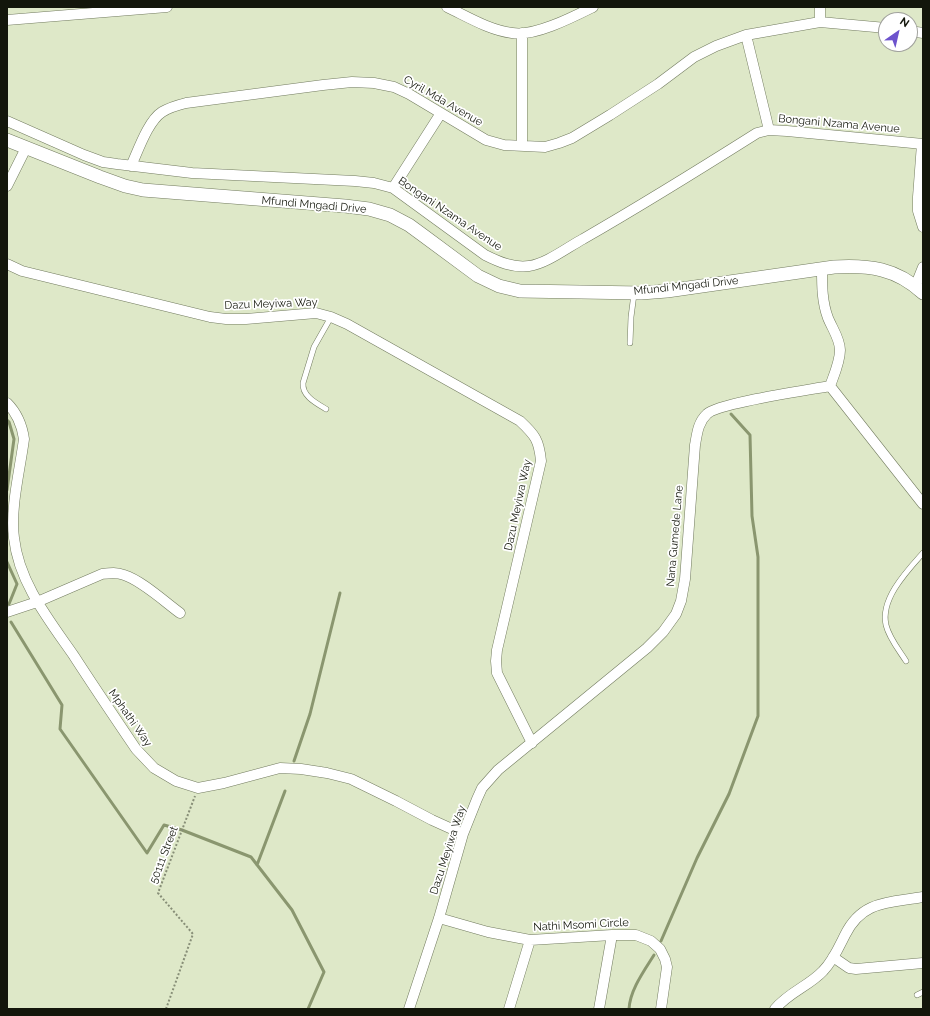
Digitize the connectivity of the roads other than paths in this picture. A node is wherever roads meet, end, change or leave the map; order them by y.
1 (167, 7) edge
2 (447, 7) edge
3 (593, 7) edge
4 (820, 7) edge
5 (7, 20) edge
6 (820, 22) junction
7 (878, 27) edge
8 (522, 33) junction
9 (746, 35) junction
10 (441, 113) junction
11 (7, 121) edge
12 (770, 130) junction
13 (7, 140) edge
14 (923, 144) edge
15 (522, 146) junction
16 (26, 148) junction
17 (131, 166) junction
18 (7, 186) edge
19 (393, 188) junction
20 (923, 227) edge
21 (7, 264) edge
22 (923, 267) edge
23 (822, 269) junction
24 (919, 290) edge
25 (634, 293) junction
26 (331, 317) junction
27 (630, 343) dead end
28 (830, 386) junction
29 (7, 403) edge
30 (326, 409) dead end
31 (923, 504) edge
32 (10, 517) edge
33 (923, 553) edge
34 (37, 602) junction
35 (7, 612) edge
36 (180, 613) dead end
37 (906, 661) dead end
38 (532, 743) junction
39 (463, 834) junction
40 (923, 897) edge
41 (439, 918) junction
42 (612, 935) junction
43 (530, 940) junction
44 (833, 958) junction
45 (923, 963) edge
46 (923, 992) edge
47 (917, 994) dead end
48 (409, 1009) edge
49 (509, 1009) edge
50 (599, 1009) edge
51 (661, 1009) edge
52 (776, 1009) edge

1 - 5 street
2 - 8 street
3 - 8 street
4 - 6 street
6 - 7 street, Cyril Mda Avenue
6 - 9 street, Cyril Mda Avenue
8 - 15 street
9 - 12 street
9 - 15 street, Cyril Mda Avenue
10 - 15 street, Cyril Mda Avenue
10 - 17 street, Cyril Mda Avenue
10 - 19 street
11 - 17 street, Bongani Nzama Avenue
12 - 14 street, Bongani Nzama Avenue
12 - 19 street, Bongani Nzama Avenue
13 - 16 street, Mfundi Mngadi Drive
14 - 20 street
16 - 18 street
16 - 25 street, Mfundi Mngadi Drive
17 - 19 street, Bongani Nzama Avenue
21 - 26 street, Dazu Meyiwa Way
22 - 24 street
23 - 24 street, Mfundi Mngadi Drive
23 - 25 street, Mfundi Mngadi Drive
23 - 28 street
25 - 27 lane
26 - 30 lane
26 - 38 street, Dazu Meyiwa Way
28 - 31 street
28 - 38 street, Nana Gumede Lane
29 - 32 street, Mphathi Way
32 - 34 street, Mphathi Way
33 - 37 lane
34 - 35 street
34 - 36 street
34 - 39 street, Mphathi Way
38 - 39 street, Dazu Meyiwa Way
39 - 41 street, Dazu Meyiwa Way
40 - 44 street
41 - 43 street, Nathi Msomi Circle
41 - 48 street, Dazu Meyiwa Way
42 - 43 street, Nathi Msomi Circle
42 - 50 street
42 - 51 street, Nathi Msomi Circle
43 - 49 street
44 - 45 street
44 - 52 street
46 - 47 lane

